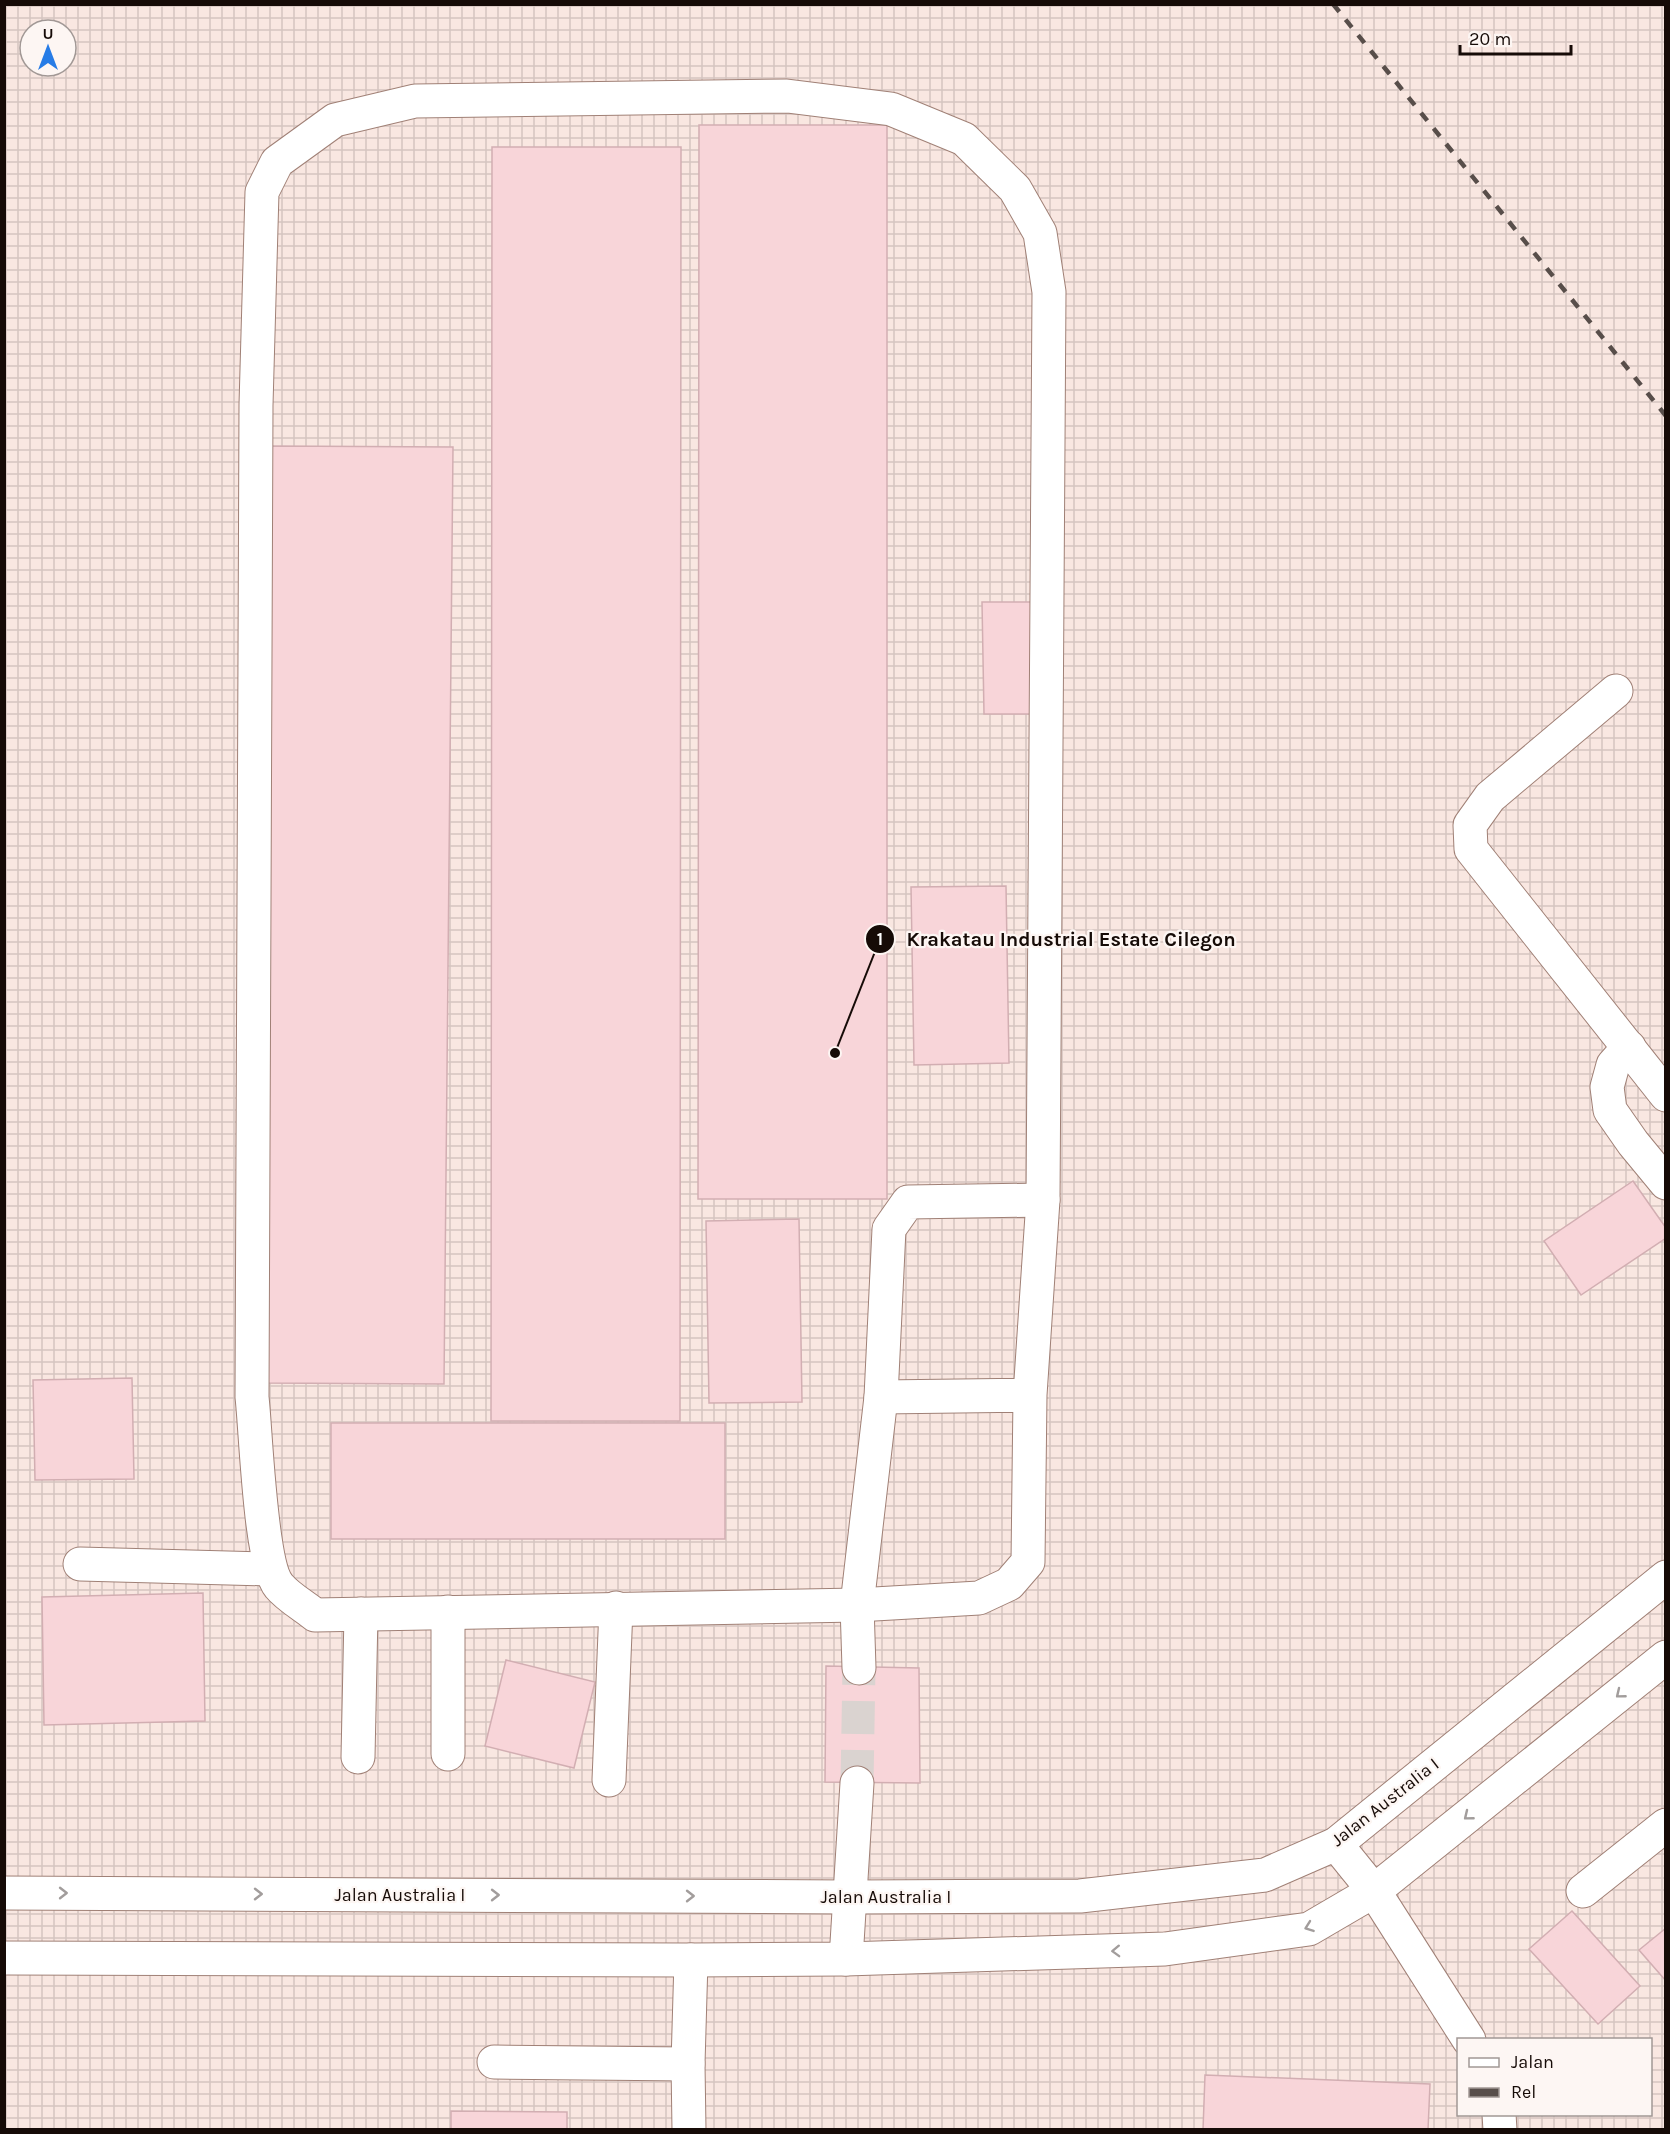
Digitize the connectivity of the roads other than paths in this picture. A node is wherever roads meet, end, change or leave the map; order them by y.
1 (1616, 691) dead end
2 (1629, 1047) junction
3 (1665, 1095) edge
4 (1665, 1183) edge
5 (1044, 1200) junction
6 (1030, 1395) junction
7 (881, 1397) junction
8 (80, 1564) dead end
9 (270, 1569) junction
10 (1665, 1577) edge
11 (857, 1605) junction
12 (616, 1608) junction
13 (448, 1612) junction
14 (361, 1614) junction
15 (1665, 1657) edge
16 (859, 1668) tunnel mouth
17 (448, 1754) dead end
18 (358, 1757) dead end
19 (609, 1780) dead end
20 (857, 1783) tunnel mouth
21 (1665, 1826) edge
22 (1336, 1844) junction
23 (1374, 1891) junction
24 (1584, 1891) dead end
25 (4, 1893) edge
26 (850, 1897) junction
27 (4, 1958) edge
28 (846, 1959) junction
29 (692, 1960) junction
30 (1468, 2038) edge
31 (494, 2062) dead end
32 (688, 2064) junction
33 (689, 2130) edge

1 - 2 lane
2 - 3 lane
2 - 4 lane
5 - 6 lane
5 - 7 lane
5 - 9 lane
6 - 7 lane
6 - 11 lane
7 - 11 lane
8 - 9 lane
9 - 14 lane
10 - 22 lane, Jalan Australia I
11 - 12 lane
11 - 16 lane
12 - 13 lane
12 - 19 lane
13 - 14 lane
13 - 17 lane
14 - 18 lane
15 -> 23 lane
20 - 26 lane
21 - 24 lane
22 - 23 lane
22 - 26 lane, Jalan Australia I
23 -> 28 lane
23 - 30 lane
25 -> 26 lane, Jalan Australia I
26 - 28 lane
27 - 29 lane
28 - 29 lane
29 - 32 lane
31 - 32 lane
32 - 33 lane

